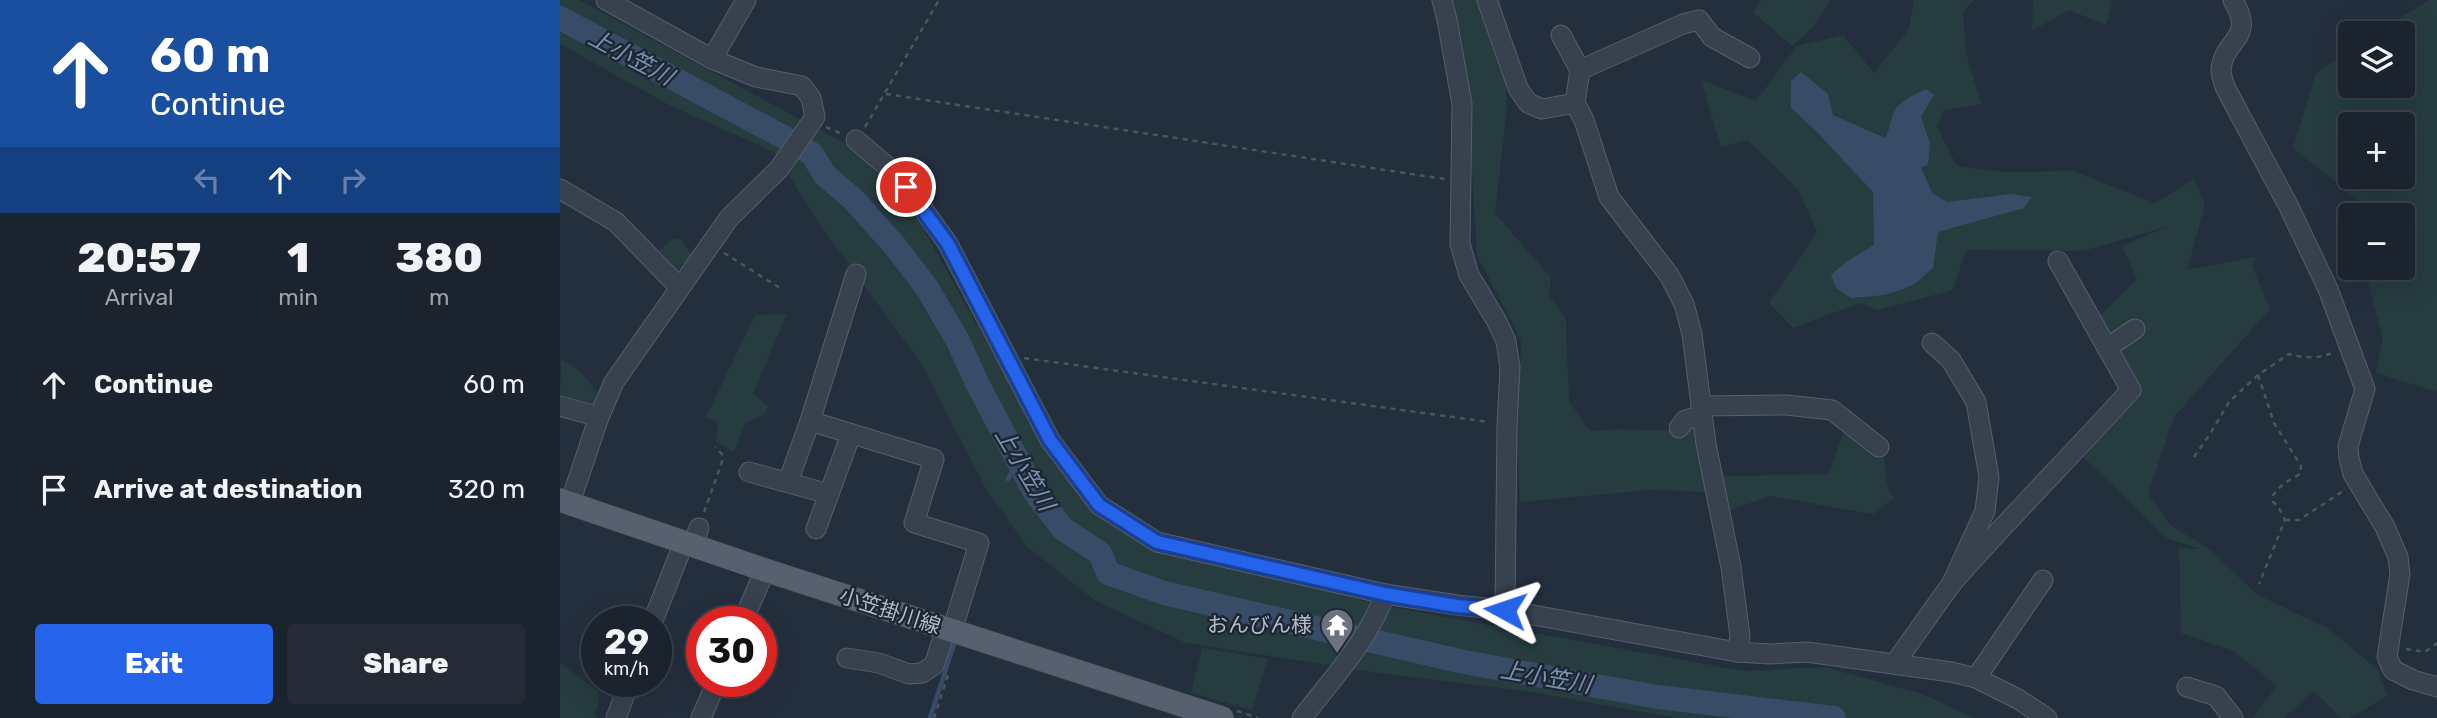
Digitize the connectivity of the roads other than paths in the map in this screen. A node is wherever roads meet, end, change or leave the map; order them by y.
1 (606, 0) edge
2 (747, 0) edge
3 (1442, 0) edge
4 (1487, 0) edge
5 (2233, 0) edge
6 (1561, 36) dead end
7 (1750, 58) dead end
8 (712, 59) junction
9 (1580, 70) junction
10 (1575, 103) junction
11 (856, 140) road end
12 (560, 189) edge
13 (2059, 261) dead end
14 (856, 274) dead end
15 (679, 287) junction
16 (2134, 329) dead end
17 (1932, 343) dead end
18 (2107, 348) junction
19 (560, 406) edge
20 (1701, 410) junction
21 (599, 417) junction
22 (810, 421) junction
23 (1679, 428) dead end
24 (851, 434) junction
25 (1879, 447) dead end
26 (749, 472) dead end
27 (788, 482) junction
28 (829, 495) junction
29 (565, 502) edge
30 (816, 529) dead end
31 (692, 538) junction
32 (765, 570) junction
33 (2043, 580) dead end
34 (1952, 583) junction
35 (1381, 602) junction
36 (660, 606) edge
37 (749, 606) edge
38 (1505, 610) junction
39 (949, 630) junction
40 (1737, 652) junction
41 (848, 658) dead end
42 (1895, 663) junction
43 (1976, 678) junction
44 (2187, 687) dead end
45 (2437, 687) edge
46 (624, 697) edge
47 (710, 697) edge
48 (1191, 713) edge
49 (615, 718) edge
50 (701, 718) edge
51 (1222, 718) edge
52 (1302, 718) edge
53 (2047, 718) edge
54 (2234, 718) edge

1 - 8 street
2 - 8 street
3 - 38 street
4 - 10 street
5 - 45 street
6 - 9 street
7 - 9 street
8 - 15 street
9 - 10 street
10 - 20 street
11 - 35 street
12 - 15 street
13 - 18 street
14 - 22 street
15 - 21 street
16 - 18 street
17 - 34 street
18 - 34 street
19 - 21 street
20 - 23 street
20 - 25 street
20 - 40 street
21 - 29 street
22 - 24 street
22 - 27 street
24 - 28 street
24 - 39 street
26 - 27 street
27 - 28 street
28 - 30 street
29 - 31 main road, 小笠掛川線
31 - 32 main road, 小笠掛川線
31 - 36 street
32 - 37 street
32 - 39 main road, 小笠掛川線
33 - 43 street
34 - 42 street
35 - 38 street
35 - 52 street
38 - 40 street
39 - 41 street
39 - 48 main road, 小笠掛川線
40 - 42 street
42 - 43 street
43 - 53 street
44 - 54 street
46 - 49 street
47 - 50 street
48 - 51 main road, 小笠掛川線

